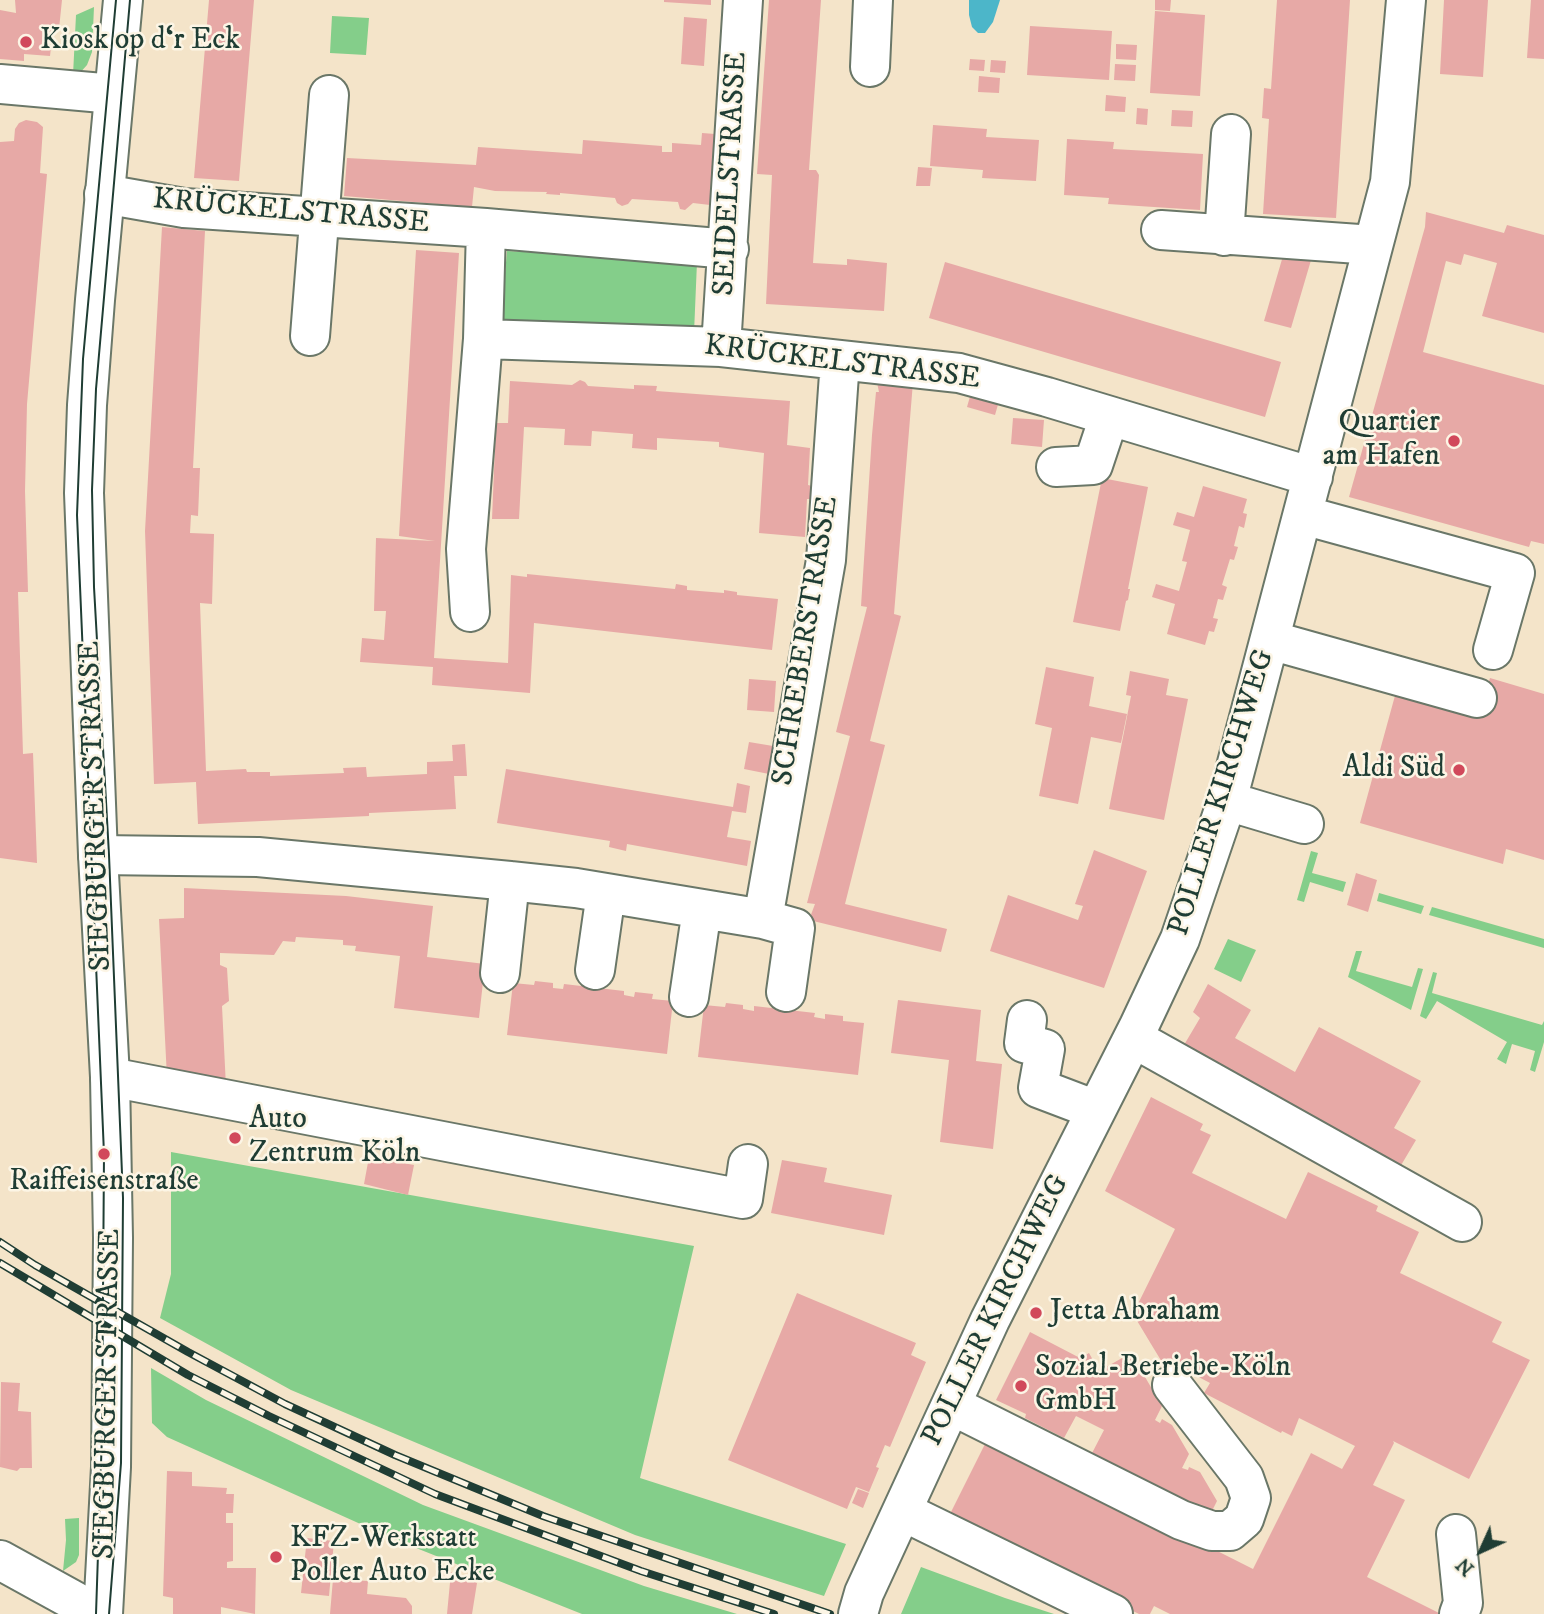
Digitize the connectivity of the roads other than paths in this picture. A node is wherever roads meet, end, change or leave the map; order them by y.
1 (123, 0) edge
2 (743, 0) edge
3 (873, 0) edge
4 (1406, 0) edge
5 (870, 67) dead end
6 (0, 84) edge
7 (114, 94) junction
8 (329, 96) dead end
9 (1231, 134) dead end
10 (104, 194) junction
11 (320, 217) junction
12 (486, 228) junction
13 (1161, 230) dead end
14 (1224, 236) junction
15 (1373, 245) junction
16 (729, 248) junction
17 (310, 336) dead end
18 (482, 339) junction
19 (721, 347) junction
20 (840, 360) junction
21 (1109, 417) junction
22 (1056, 467) dead end
23 (1313, 477) junction
24 (1303, 515) junction
25 (470, 612) dead end
26 (1270, 640) junction
27 (1493, 650) dead end
28 (1477, 698) dead end
29 (1227, 801) junction
30 (1304, 824) dead end
31 (98, 855) junction
32 (510, 881) junction
33 (606, 893) junction
34 (702, 909) junction
35 (763, 919) junction
36 (595, 970) dead end
37 (500, 973) dead end
38 (786, 992) dead end
39 (688, 997) dead end
40 (1027, 1020) dead end
41 (1133, 1038) junction
42 (110, 1077) junction
43 (1096, 1110) junction
44 (748, 1164) dead end
45 (1462, 1222) dead end
46 (1172, 1385) dead end
47 (951, 1405) junction
48 (902, 1511) junction
49 (1456, 1534) dead end
50 (0, 1560) edge
51 (100, 1614) edge
52 (858, 1614) edge
53 (1113, 1614) edge
54 (1459, 1614) edge

1 - 7 street, SIEGBURGER STRASSE
2 - 16 street, SEIDELSTRASSE
3 - 5 street
4 - 15 street, POLLER KIRCHWEG
6 - 7 street
7 - 10 street, SIEGBURGER STRASSE
8 - 11 street
9 - 14 street
10 - 11 street, KRÜCKELSTRASSE
10 - 31 street, SIEGBURGER STRASSE
11 - 12 street, KRÜCKELSTRASSE
11 - 17 street
12 - 16 street, KRÜCKELSTRASSE
12 - 18 street
13 - 14 street
14 - 15 street
15 - 23 street, POLLER KIRCHWEG
16 - 19 street, SEIDELSTRASSE
18 - 19 street, KRÜCKELSTRASSE
18 - 25 street
19 - 20 street, KRÜCKELSTRASSE
20 - 21 street, KRÜCKELSTRASSE
20 - 35 street, SCHREBERSTRASSE
21 - 22 street
21 - 23 street, KRÜCKELSTRASSE
23 - 24 street, POLLER KIRCHWEG
24 - 26 street, POLLER KIRCHWEG
24 - 27 street
26 - 28 street
26 - 29 street, POLLER KIRCHWEG
29 - 30 street
29 - 41 street, POLLER KIRCHWEG
31 - 32 street
31 - 42 street, SIEGBURGER STRASSE
32 - 33 street
32 - 37 street
33 - 34 street
33 - 36 street
34 - 35 street
34 - 39 street
35 - 38 street
40 - 43 street
41 - 43 street, POLLER KIRCHWEG
41 - 45 street
42 - 44 street
42 - 51 street, SIEGBURGER STRASSE
43 - 47 street, POLLER KIRCHWEG
46 - 47 street
47 - 48 street, POLLER KIRCHWEG
48 - 52 street, POLLER KIRCHWEG
48 - 53 street
49 - 54 street
50 - 51 street

